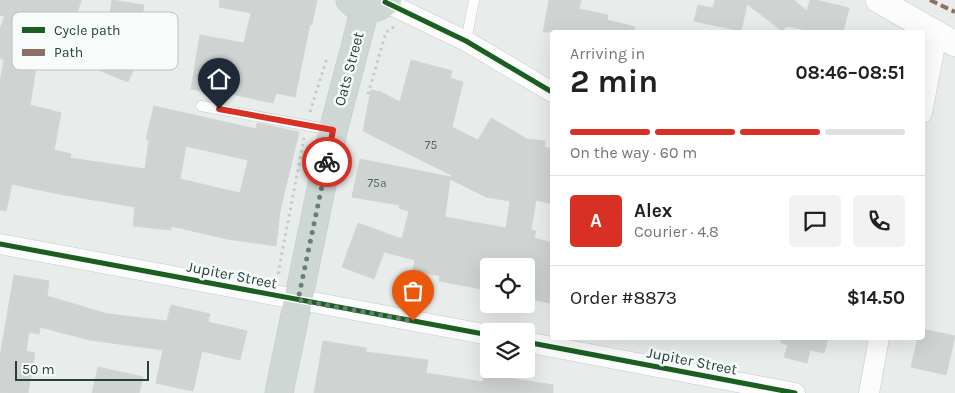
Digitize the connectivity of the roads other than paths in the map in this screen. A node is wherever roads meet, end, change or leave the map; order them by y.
1 (474, 0) edge
2 (878, 0) edge
3 (372, 3) edge
4 (946, 39) edge
5 (466, 41) junction
6 (550, 91) edge
7 (925, 104) edge
8 (201, 106) dead end
9 (333, 130) junction
10 (0, 244) edge
11 (298, 300) junction
12 (480, 333) edge
13 (879, 340) edge
14 (535, 344) edge
15 (279, 393) edge
16 (795, 393) edge
17 (869, 393) edge

1 - 5 lane
2 - 4 street
3 - 5 street
3 - 9 main road, Oats Street
4 - 7 street
5 - 6 street
8 - 9 lane
9 - 11 main road, Oats Street
10 - 11 street, Jupiter Street
11 - 12 street, Jupiter Street
11 - 15 main road, Oats Street
13 - 17 street
14 - 16 street, Jupiter Street

